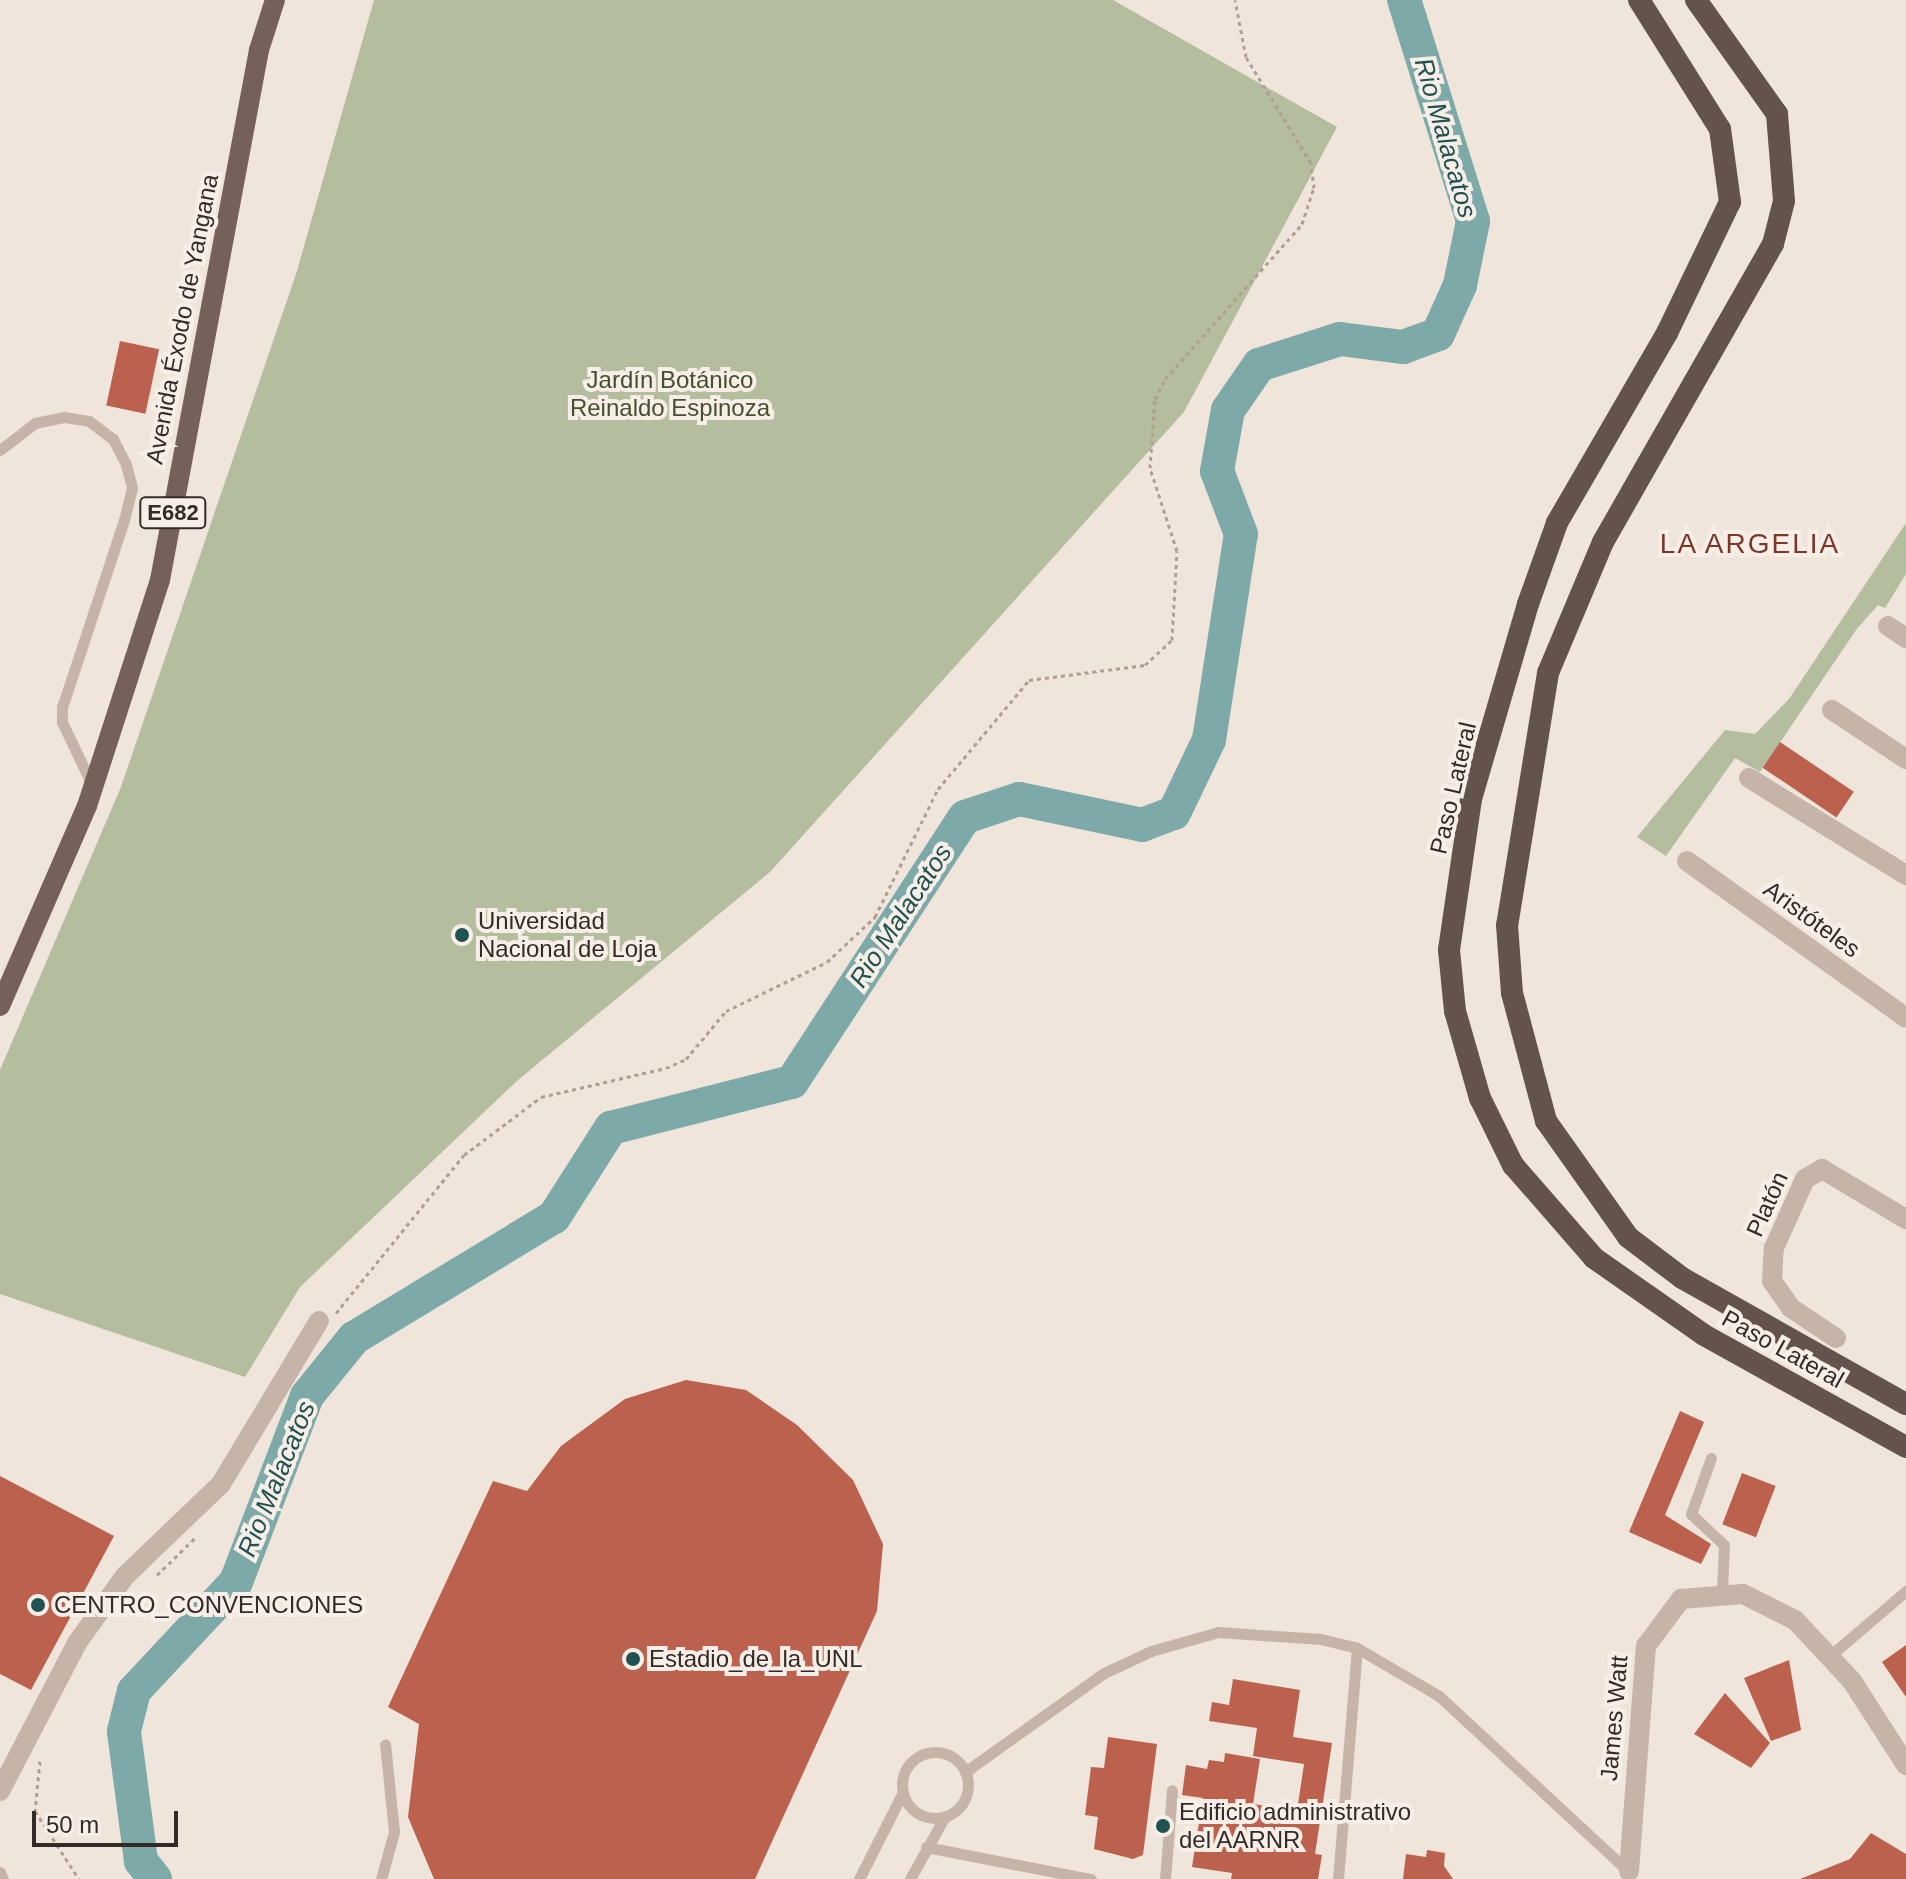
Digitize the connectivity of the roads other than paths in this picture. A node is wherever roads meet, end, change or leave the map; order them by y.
1 (275, 0) edge
2 (1639, 0) edge
3 (1696, 0) edge
4 (0, 450) edge
5 (1888, 626) dead end
6 (1906, 638) edge
7 (1832, 710) dead end
8 (1906, 759) edge
9 (1749, 778) dead end
10 (93, 788) junction
11 (1687, 861) dead end
12 (1906, 875) edge
13 (0, 1006) edge
14 (1906, 1018) edge
15 (1906, 1219) edge
16 (323, 1324) road end
17 (1836, 1338) dead end
18 (1906, 1404) edge
19 (1906, 1447) edge
20 (1711, 1458) dead end
21 (1722, 1591) junction
22 (1906, 1591) edge
23 (1357, 1648) junction
24 (1831, 1655) junction
25 (385, 1744) dead end
26 (1906, 1765) edge
27 (965, 1772) junction
28 (1172, 1790) dead end
29 (0, 1791) edge
30 (903, 1792) junction
31 (945, 1816) junction
32 (926, 1847) junction
33 (0, 1872) edge
34 (1631, 1875) edge
35 (3, 1879) edge
36 (381, 1879) edge
37 (859, 1879) edge
38 (910, 1879) edge
39 (1091, 1879) edge
40 (1165, 1879) edge
41 (1338, 1879) edge

1 - 10 main road, Avenida Éxodo de Yangana / E682
2 - 19 highway, Paso Lateral
3 - 18 highway, Paso Lateral
4 - 10 lane
5 - 6 street
7 - 8 street
9 - 12 street
10 - 13 main road, Avenida Éxodo de Yangana / E682
11 - 14 street, Aristóteles
15 - 17 street, Platón
16 - 29 street
20 - 21 lane
21 - 24 street
21 - 34 street, James Watt
22 - 24 lane
23 - 27 lane
23 - 34 lane
23 - 41 lane
24 - 26 street
25 - 36 lane
27 - 30 lane
27 - 31 lane
28 - 40 lane
30 - 31 lane
30 - 37 lane
31 - 32 lane
32 - 38 lane
32 - 39 lane
33 - 35 lane

